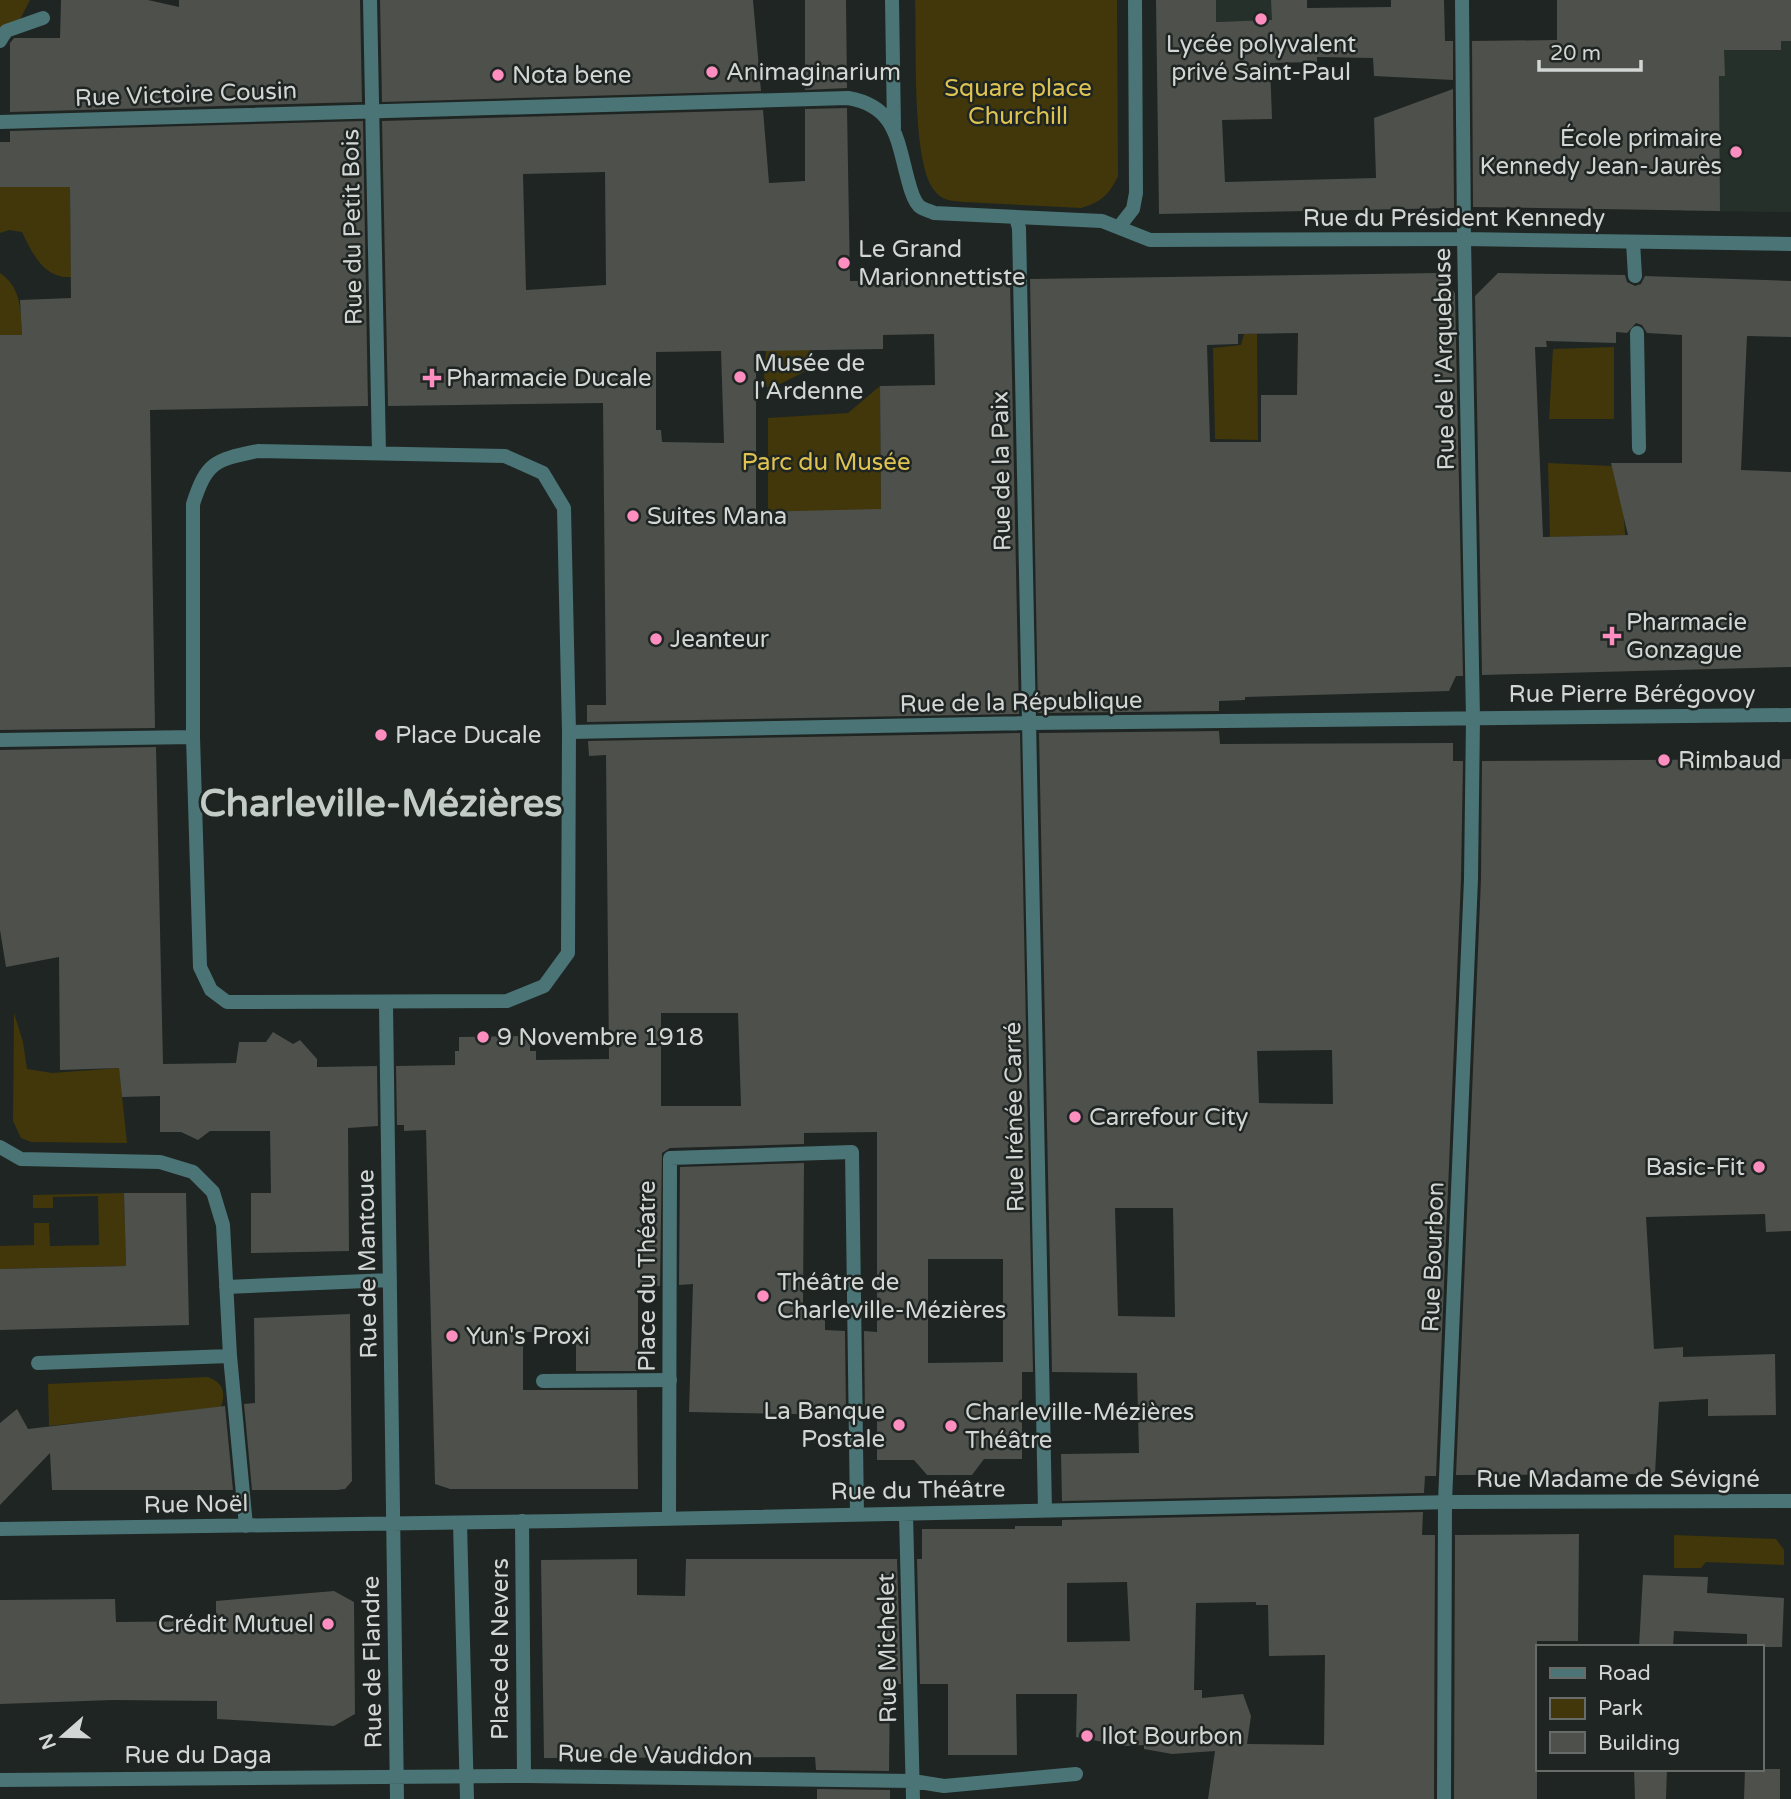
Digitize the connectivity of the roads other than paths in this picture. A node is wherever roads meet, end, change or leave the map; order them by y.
1 (370, 0) edge
2 (892, 0) edge
3 (1135, 0) edge
4 (1462, 0) edge
5 (43, 18) dead end
6 (0, 41) edge
7 (373, 112) junction
8 (0, 122) edge
9 (894, 129) junction
10 (1016, 218) junction
11 (1119, 227) junction
12 (1464, 239) junction
13 (1633, 242) junction
14 (1791, 244) edge
15 (1635, 276) dead end
16 (1637, 333) dead end
17 (1639, 448) dead end
18 (379, 453) junction
19 (1791, 715) edge
20 (1473, 718) junction
21 (1029, 723) junction
22 (569, 732) junction
23 (193, 737) junction
24 (0, 740) edge
25 (386, 1004) junction
26 (0, 1147) edge
27 (390, 1280) junction
28 (226, 1287) junction
29 (230, 1356) junction
30 (38, 1363) dead end
31 (670, 1380) junction
32 (543, 1381) dead end
33 (1791, 1501) edge
34 (1445, 1502) junction
35 (1045, 1510) junction
36 (858, 1514) junction
37 (906, 1514) junction
38 (669, 1518) junction
39 (522, 1521) junction
40 (460, 1523) junction
41 (392, 1524) junction
42 (246, 1526) junction
43 (0, 1529) edge
44 (1076, 1774) dead end
45 (467, 1776) junction
46 (524, 1776) junction
47 (397, 1777) junction
48 (0, 1780) edge
49 (913, 1781) junction
50 (397, 1799) edge
51 (467, 1799) edge
52 (913, 1799) edge
53 (1444, 1799) edge

1 - 7 street, Rue du Petit Bois
2 - 9 street
3 - 11 street
4 - 12 street, Rue de l'Arquebuse
5 - 6 street
7 - 8 street, Rue Victoire Cousin
7 - 9 street, Rue Victoire Cousin
7 - 18 street, Rue du Petit Bois
9 - 10 street, Rue du Président Kennedy
10 - 11 street, Rue du Président Kennedy
10 - 21 street, Rue de la Paix
11 - 12 street, Rue du Président Kennedy
12 - 13 street, Rue du Président Kennedy
12 - 20 street, Rue de l'Arquebuse
13 - 14 street, Rue du Président Kennedy
13 - 15 street
16 - 17 street
18 - 22 street
18 - 23 street
19 - 20 street, Rue Pierre Bérégovoy
20 - 21 street, Rue de la République
20 - 34 street, Rue Bourbon
21 - 22 street, Rue de la République
21 - 35 street, Rue Irénée Carré
22 - 25 street
23 - 24 street
23 - 25 street
25 - 27 street, Rue de Mantoue
26 - 28 street
27 - 28 street
27 - 41 street, Rue de Mantoue
28 - 29 street
29 - 30 street
29 - 42 street
31 - 32 street
31 - 36 street, Place du Théatre
31 - 38 street, Place du Théatre
33 - 34 street, Rue Madame de Sévigné
34 - 35 street, Rue du Théâtre
34 - 53 street, Rue Bourbon
35 - 37 street, Rue du Théâtre
36 - 37 street, Rue du Théâtre
36 - 38 street, Rue du Théâtre
37 - 49 street, Rue Michelet
38 - 39 street, Rue du Théâtre
39 - 40 street, Rue du Théâtre
39 - 46 street, Place de Nevers
40 - 41 street, Rue du Théâtre
40 - 45 street
41 - 42 street, Rue Noël
41 - 47 street, Rue de Flandre
42 - 43 street, Rue Noël
44 - 49 street
45 - 46 street, Rue de Vaudidon
45 - 47 street, Rue de Vaudidon
45 - 51 street
46 - 49 street, Rue de Vaudidon
47 - 48 street, Rue du Daga
47 - 50 street, Rue de Flandre
49 - 52 street, Rue Michelet

